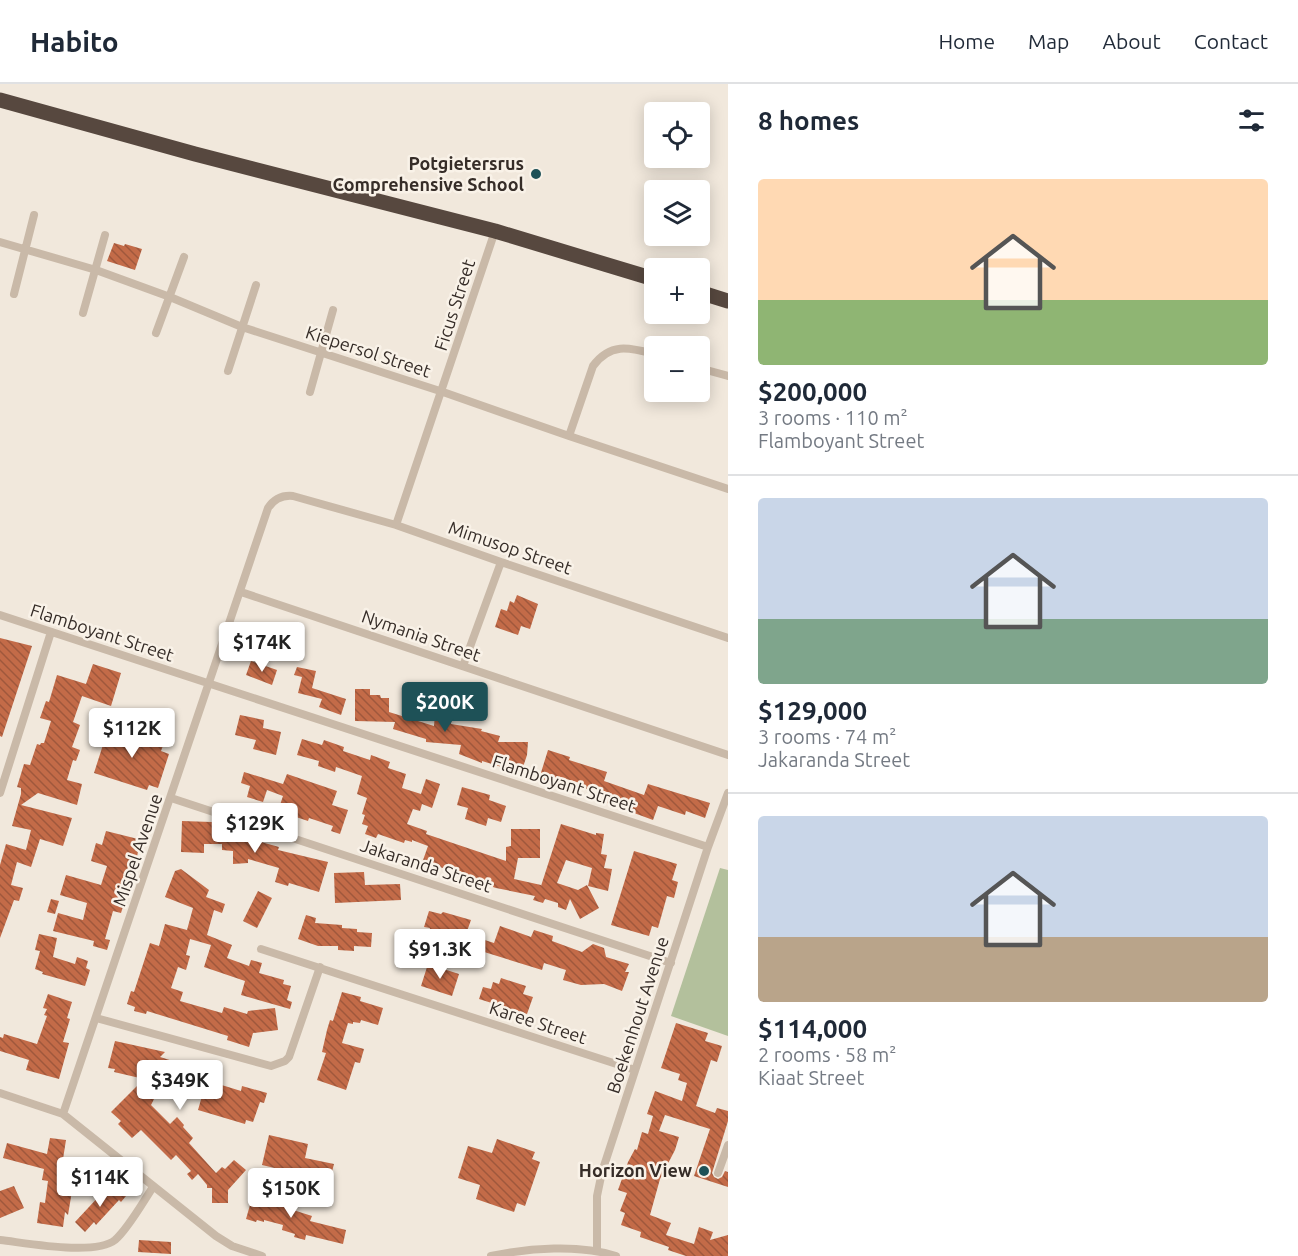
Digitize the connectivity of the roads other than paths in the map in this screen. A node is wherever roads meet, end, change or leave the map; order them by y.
1 (0, 100) edge
2 (34, 215) dead end
3 (495, 231) junction
4 (105, 235) dead end
5 (0, 242) edge
6 (25, 249) junction
7 (184, 257) dead end
8 (96, 270) junction
9 (644, 276) edge
10 (256, 285) dead end
11 (14, 294) dead end
12 (710, 295) edge
13 (170, 297) junction
14 (728, 301) edge
15 (333, 310) dead end
16 (83, 313) dead end
17 (242, 327) junction
18 (156, 333) dead end
19 (644, 352) edge
20 (321, 353) junction
21 (228, 371) dead end
22 (710, 371) edge
23 (728, 376) edge
24 (310, 392) dead end
25 (443, 392) junction
26 (569, 436) junction
27 (728, 489) edge
28 (280, 497) joint
29 (396, 525) junction
30 (501, 562) junction
31 (241, 592) junction
32 (0, 615) edge
33 (51, 632) junction
34 (728, 638) edge
35 (463, 666) junction
36 (208, 683) junction
37 (728, 755) edge
38 (0, 793) edge
39 (728, 793) edge
40 (171, 798) junction
41 (708, 847) junction
42 (261, 949) dead end
43 (671, 963) junction
44 (320, 967) junction
45 (96, 1018) junction
46 (635, 1070) junction
47 (0, 1092) edge
48 (63, 1114) junction
49 (728, 1145) edge
50 (725, 1164) edge
51 (718, 1173) dead end
52 (153, 1187) junction
53 (0, 1240) edge
54 (597, 1250) junction
55 (262, 1256) edge
56 (491, 1256) edge
57 (616, 1256) edge

1 - 3 highway
2 - 6 street
3 - 9 highway
3 - 25 street, Ficus Street
4 - 8 street
5 - 6 street, Kiepersol Street
6 - 8 street, Kiepersol Street
6 - 11 street
7 - 13 street
8 - 13 street, Kiepersol Street
8 - 16 street
10 - 17 street
12 - 14 highway
13 - 17 street, Kiepersol Street
13 - 18 street
15 - 20 street
17 - 20 street, Kiepersol Street
17 - 21 street
19 - 26 street
20 - 24 street
20 - 25 street, Kiepersol Street
22 - 23 street
25 - 26 street, Kiepersol Street
25 - 29 street, Ficus Street
26 - 27 street, Kiepersol Street
28 - 29 street, Mimusop Street
28 - 31 street, Mispel Avenue
29 - 30 street, Mimusop Street
30 - 34 street, Mimusop Street
30 - 35 street
31 - 35 street, Nymania Street
31 - 36 street, Mispel Avenue
32 - 33 street, Flamboyant Street
33 - 36 street, Flamboyant Street
33 - 38 street
35 - 37 street, Nymania Street
36 - 40 street, Mispel Avenue
36 - 41 street, Flamboyant Street
39 - 41 street, Boekenhout Avenue
40 - 43 street, Jakaranda Street
40 - 45 street, Mispel Avenue
41 - 43 street, Boekenhout Avenue
42 - 44 street, Karee Street
43 - 46 street, Boekenhout Avenue
44 - 45 street
44 - 46 street, Karee Street
45 - 48 street, Mispel Avenue
46 - 54 street, Boekenhout Avenue
47 - 48 street
48 - 52 street
49 - 50 street
50 - 51 street
52 - 53 street
52 - 55 street
54 - 56 street
54 - 57 street

